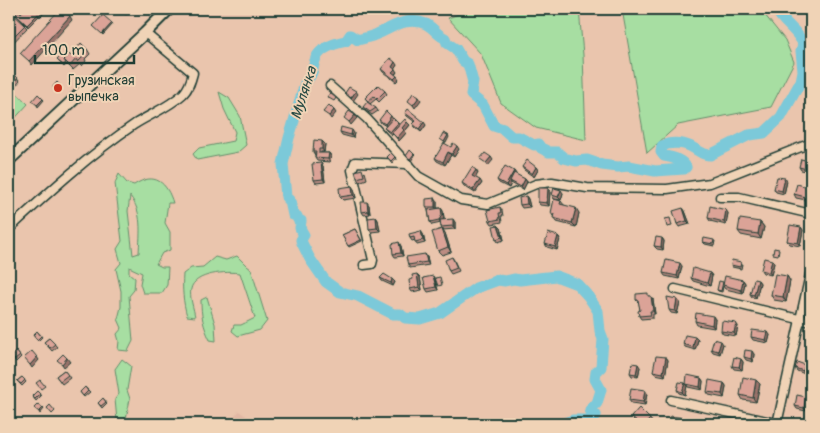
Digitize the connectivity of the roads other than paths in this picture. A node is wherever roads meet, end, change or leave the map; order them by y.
1 (169, 9) edge
2 (145, 33) junction
3 (330, 86) dead end
4 (811, 143) edge
5 (9, 160) edge
6 (408, 164) junction
7 (720, 197) dead end
8 (811, 214) edge
9 (9, 230) edge
10 (364, 266) dead end
11 (811, 270) edge
12 (675, 289) dead end
13 (800, 319) junction
14 (811, 322) edge
15 (672, 400) dead end
16 (779, 424) edge

1 - 2 main road
2 - 5 main road
2 - 9 street
3 - 6 street
4 - 6 street
6 - 10 street
7 - 8 street
11 - 13 street
12 - 13 street
13 - 14 street
13 - 16 street
15 - 16 street

